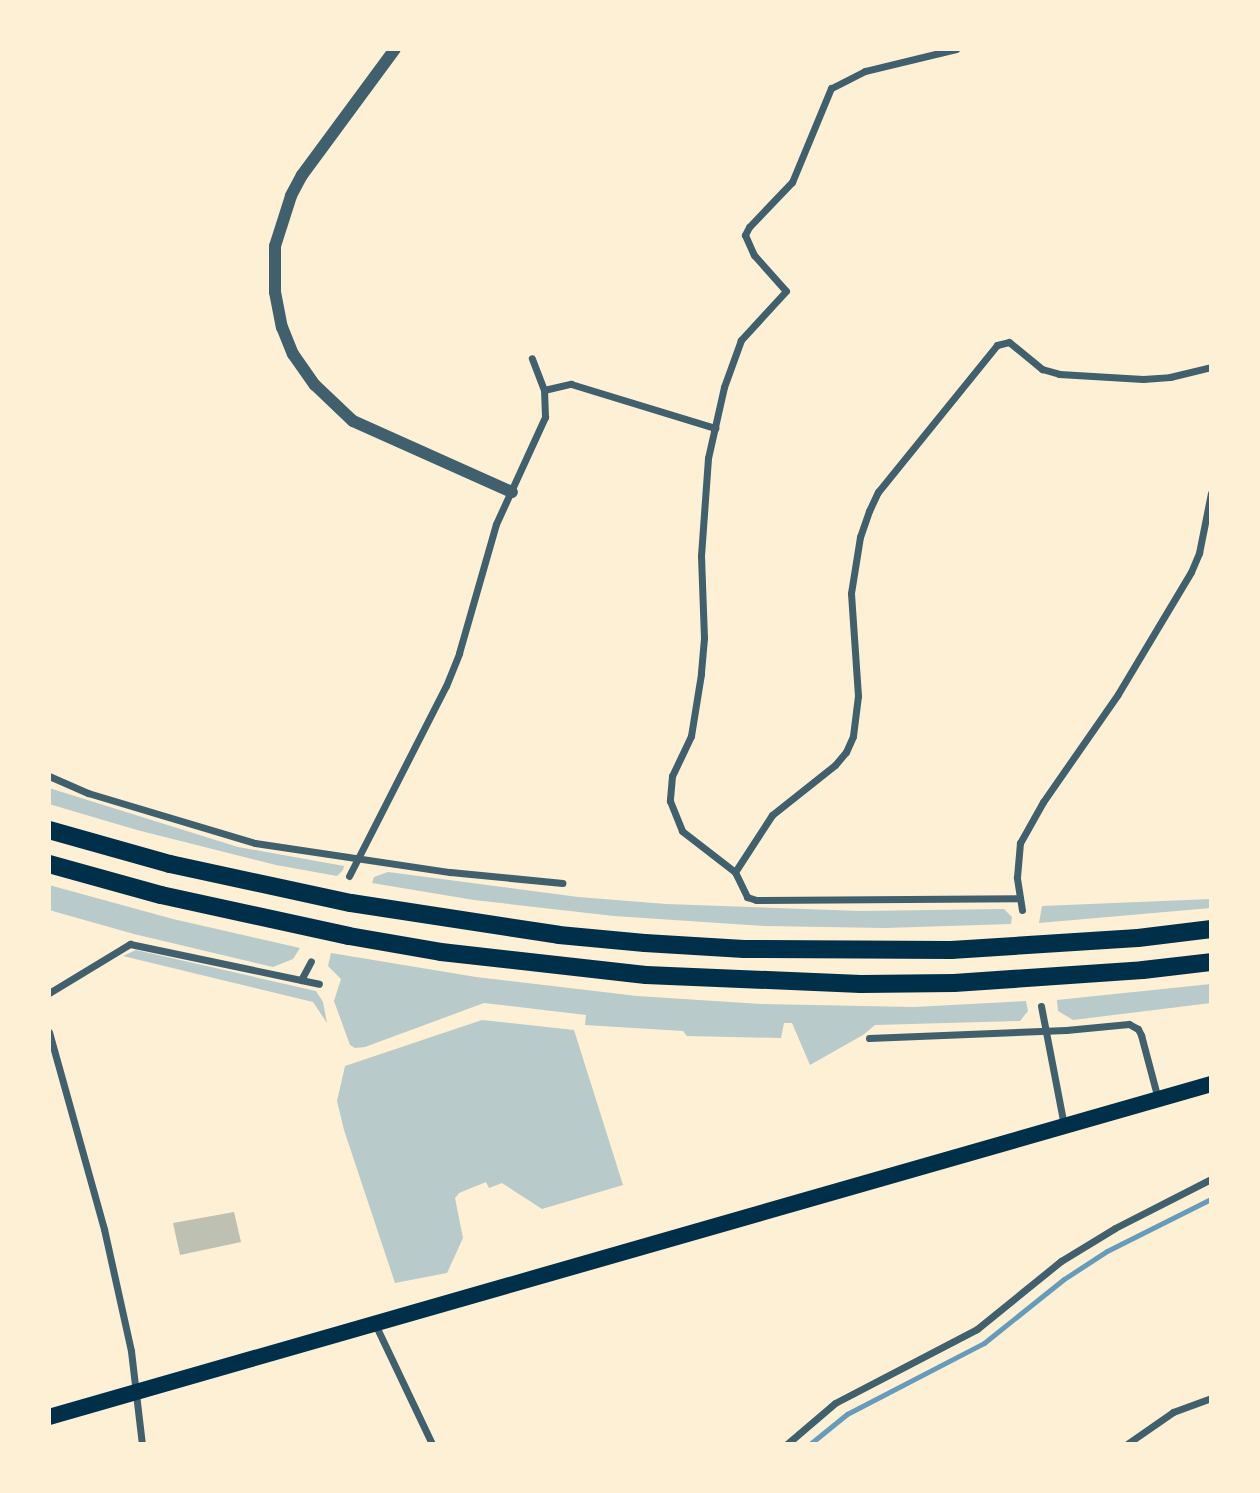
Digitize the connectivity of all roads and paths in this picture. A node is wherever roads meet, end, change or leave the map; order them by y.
1 (396, 49) edge
2 (956, 49) edge
3 (532, 358) dead end
4 (1211, 368) edge
5 (544, 390) junction
6 (715, 428) junction
7 (512, 492) junction
8 (1211, 493) edge
9 (49, 776) edge
10 (49, 830) edge
11 (360, 858) junction
12 (49, 864) edge
13 (735, 872) junction
14 (349, 876) dead end
15 (562, 883) dead end
16 (1020, 898) junction
17 (1021, 910) dead end
18 (1211, 929) edge
19 (311, 961) dead end
20 (1211, 962) edge
21 (301, 980) junction
22 (319, 984) dead end
23 (49, 993) edge
24 (1041, 1006) dead end
25 (1046, 1031) junction
26 (49, 1032) edge
27 (869, 1038) dead end
28 (1211, 1084) edge
29 (1158, 1098) junction
30 (1064, 1125) junction
31 (1211, 1179) edge
32 (376, 1326) junction
33 (135, 1391) junction
34 (1211, 1398) edge
35 (49, 1418) edge
36 (142, 1444) edge
37 (432, 1444) edge
38 (787, 1444) edge
39 (1127, 1444) edge

1 - 7 street
2 - 6 street
3 - 5 street
4 - 13 street
5 - 6 street
5 - 7 street
6 - 13 street
7 - 11 street
8 - 16 street
9 - 11 street
10 - 18 highway
11 - 14 street
11 - 15 street
12 - 20 highway
13 - 16 street
16 - 17 street
19 - 21 street
21 - 22 street
21 - 23 street
24 - 25 street
25 - 27 street
25 - 29 street
25 - 30 street
26 - 33 street
28 - 29 main road
29 - 30 main road
30 - 32 main road
31 - 38 street
32 - 33 main road
32 - 37 street
33 - 35 main road
33 - 36 street
34 - 39 street

